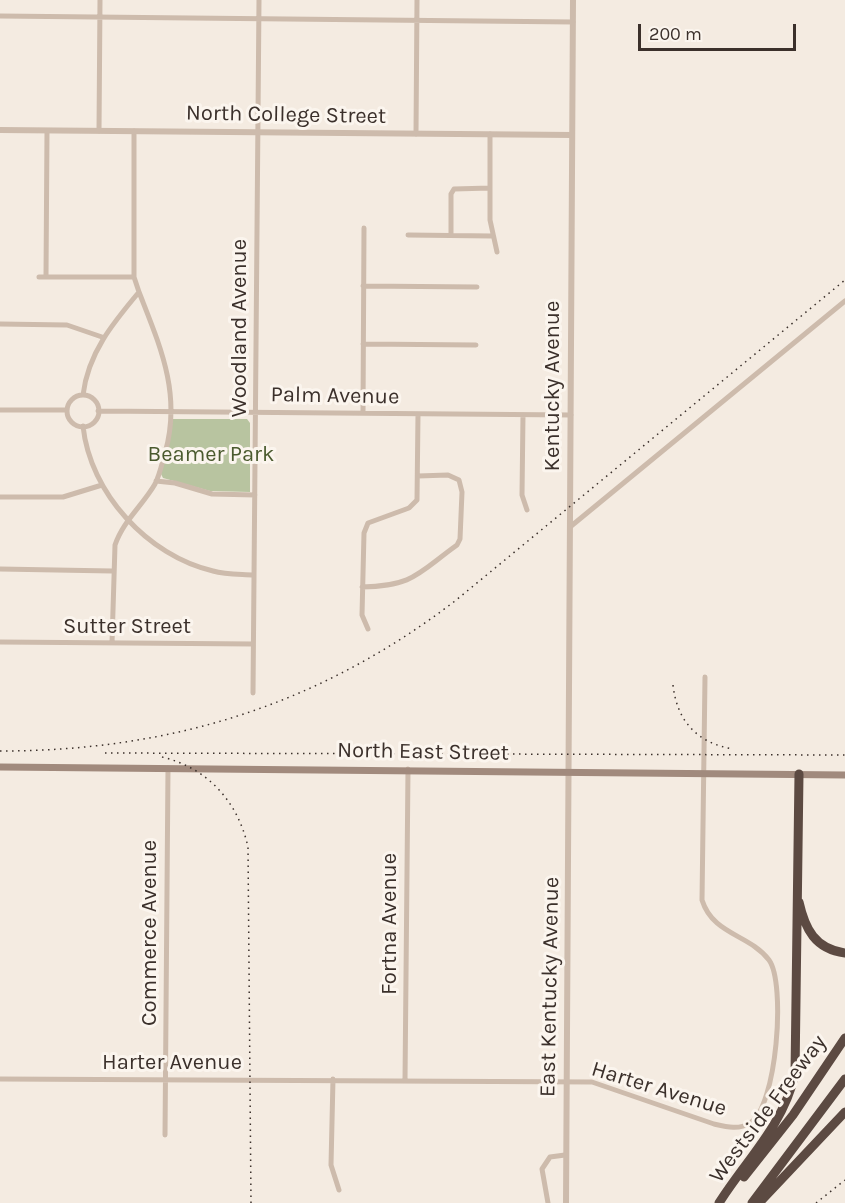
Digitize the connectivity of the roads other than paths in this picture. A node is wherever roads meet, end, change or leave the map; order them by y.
1 (100, 0) edge
2 (259, 0) edge
3 (417, 0) edge
4 (573, 0) edge
5 (0, 16) edge
6 (100, 18) junction
7 (259, 19) junction
8 (417, 20) junction
9 (573, 22) junction
10 (0, 130) edge
11 (47, 131) junction
12 (99, 131) junction
13 (134, 132) junction
14 (258, 133) junction
15 (416, 134) junction
16 (490, 134) junction
17 (572, 135) junction
18 (490, 188) junction
19 (364, 228) dead end
20 (408, 235) dead end
21 (451, 235) junction
22 (492, 236) junction
23 (497, 252) dead end
24 (39, 276) dead end
25 (46, 276) junction
26 (134, 277) junction
27 (363, 286) junction
28 (477, 287) dead end
29 (139, 292) junction
30 (845, 301) edge
31 (0, 324) edge
32 (102, 337) junction
33 (363, 344) junction
34 (476, 345) dead end
35 (83, 395) junction
36 (0, 410) edge
37 (67, 410) junction
38 (98, 411) junction
39 (172, 412) junction
40 (256, 412) junction
41 (363, 413) junction
42 (418, 414) junction
43 (523, 415) junction
44 (571, 415) junction
45 (83, 426) junction
46 (418, 476) junction
47 (156, 481) junction
48 (102, 485) junction
49 (255, 495) junction
50 (0, 497) edge
51 (527, 510) dead end
52 (128, 520) junction
53 (570, 527) junction
54 (0, 569) edge
55 (112, 571) junction
56 (254, 575) junction
57 (362, 587) junction
58 (368, 629) dead end
59 (0, 642) edge
60 (112, 643) junction
61 (253, 644) junction
62 (705, 677) dead end
63 (253, 693) dead end
64 (0, 767) edge
65 (168, 768) junction
66 (408, 769) junction
67 (569, 772) junction
68 (703, 773) junction
69 (799, 774) junction
70 (845, 775) edge
71 (798, 899) junction
72 (845, 953) edge
73 (845, 1038) edge
74 (0, 1078) edge
75 (333, 1079) junction
76 (845, 1079) edge
77 (166, 1080) junction
78 (405, 1080) junction
79 (567, 1081) junction
80 (845, 1112) edge
81 (165, 1135) dead end
82 (565, 1155) junction
83 (339, 1190) dead end
84 (548, 1203) edge
85 (566, 1203) edge
86 (720, 1203) edge
87 (752, 1203) edge
88 (759, 1203) edge

1 - 6 street
2 - 7 street, Woodland Avenue
3 - 8 street
4 - 9 street, Kentucky Avenue
5 - 6 street
6 - 7 street
6 - 12 street
7 - 8 street
7 - 14 street, Woodland Avenue
8 - 9 street
8 - 15 street
9 - 17 street, Kentucky Avenue
10 - 11 street, North College Street
11 - 12 street, North College Street
11 - 25 street
12 - 13 street, North College Street
13 - 14 street, North College Street
13 - 26 street
14 - 15 street, North College Street
14 - 40 street, Woodland Avenue
15 - 16 street, North College Street
16 - 17 street, North College Street
16 - 18 street
17 - 44 street, Kentucky Avenue
18 - 21 street
18 - 22 street
19 - 27 street
20 - 21 street
21 - 22 street
22 - 23 street
24 - 25 street
25 - 26 street
26 - 29 street
27 - 28 street
27 - 33 street
29 - 32 street
29 - 39 street
30 - 53 street
31 - 32 street
32 - 35 street
33 - 34 street
33 - 41 street
35 - 37 street
35 - 38 street
36 - 37 street
37 - 45 street
38 - 39 street, Palm Avenue
38 - 45 street
39 - 40 street, Palm Avenue
39 - 47 street
40 - 41 street, Palm Avenue
40 - 49 street, Woodland Avenue
41 - 42 street, Palm Avenue
42 - 43 street, Palm Avenue
42 - 46 street
43 - 44 street, Palm Avenue
43 - 51 street
44 - 53 street, Kentucky Avenue
45 - 48 street
46 - 57 street
46 - 57 street
47 - 49 street
47 - 52 street
48 - 50 street
48 - 52 street
49 - 56 street, Woodland Avenue
52 - 55 street
52 - 56 street
53 - 67 street, Kentucky Avenue
54 - 55 street
55 - 60 street
56 - 61 street, Woodland Avenue
57 - 58 street
59 - 60 street, Sutter Street
60 - 61 street, Sutter Street
61 - 63 street, Woodland Avenue
62 - 68 street, Harter Avenue
64 - 65 main road, North East Street
65 - 66 main road, North East Street
65 - 77 street, Commerce Avenue
66 - 67 main road, North East Street
66 - 78 street, Fortna Avenue
67 - 68 main road, North East Street
67 - 79 street, East Kentucky Avenue
68 - 69 main road, North East Street
68 - 79 street, Harter Avenue
69 - 70 main road, North East Street
69 - 71 highway
71 - 72 highway
71 - 86 highway
73 - 86 highway, Westside Freeway
74 - 77 street, Harter Avenue
75 - 77 street, Harter Avenue
75 - 78 street, Harter Avenue
75 - 83 street
76 - 87 highway, Westside Freeway
77 - 81 street, Commerce Avenue
78 - 79 street, Harter Avenue
79 - 82 street, East Kentucky Avenue
80 - 88 highway
82 - 84 street
82 - 85 street, East Kentucky Avenue

